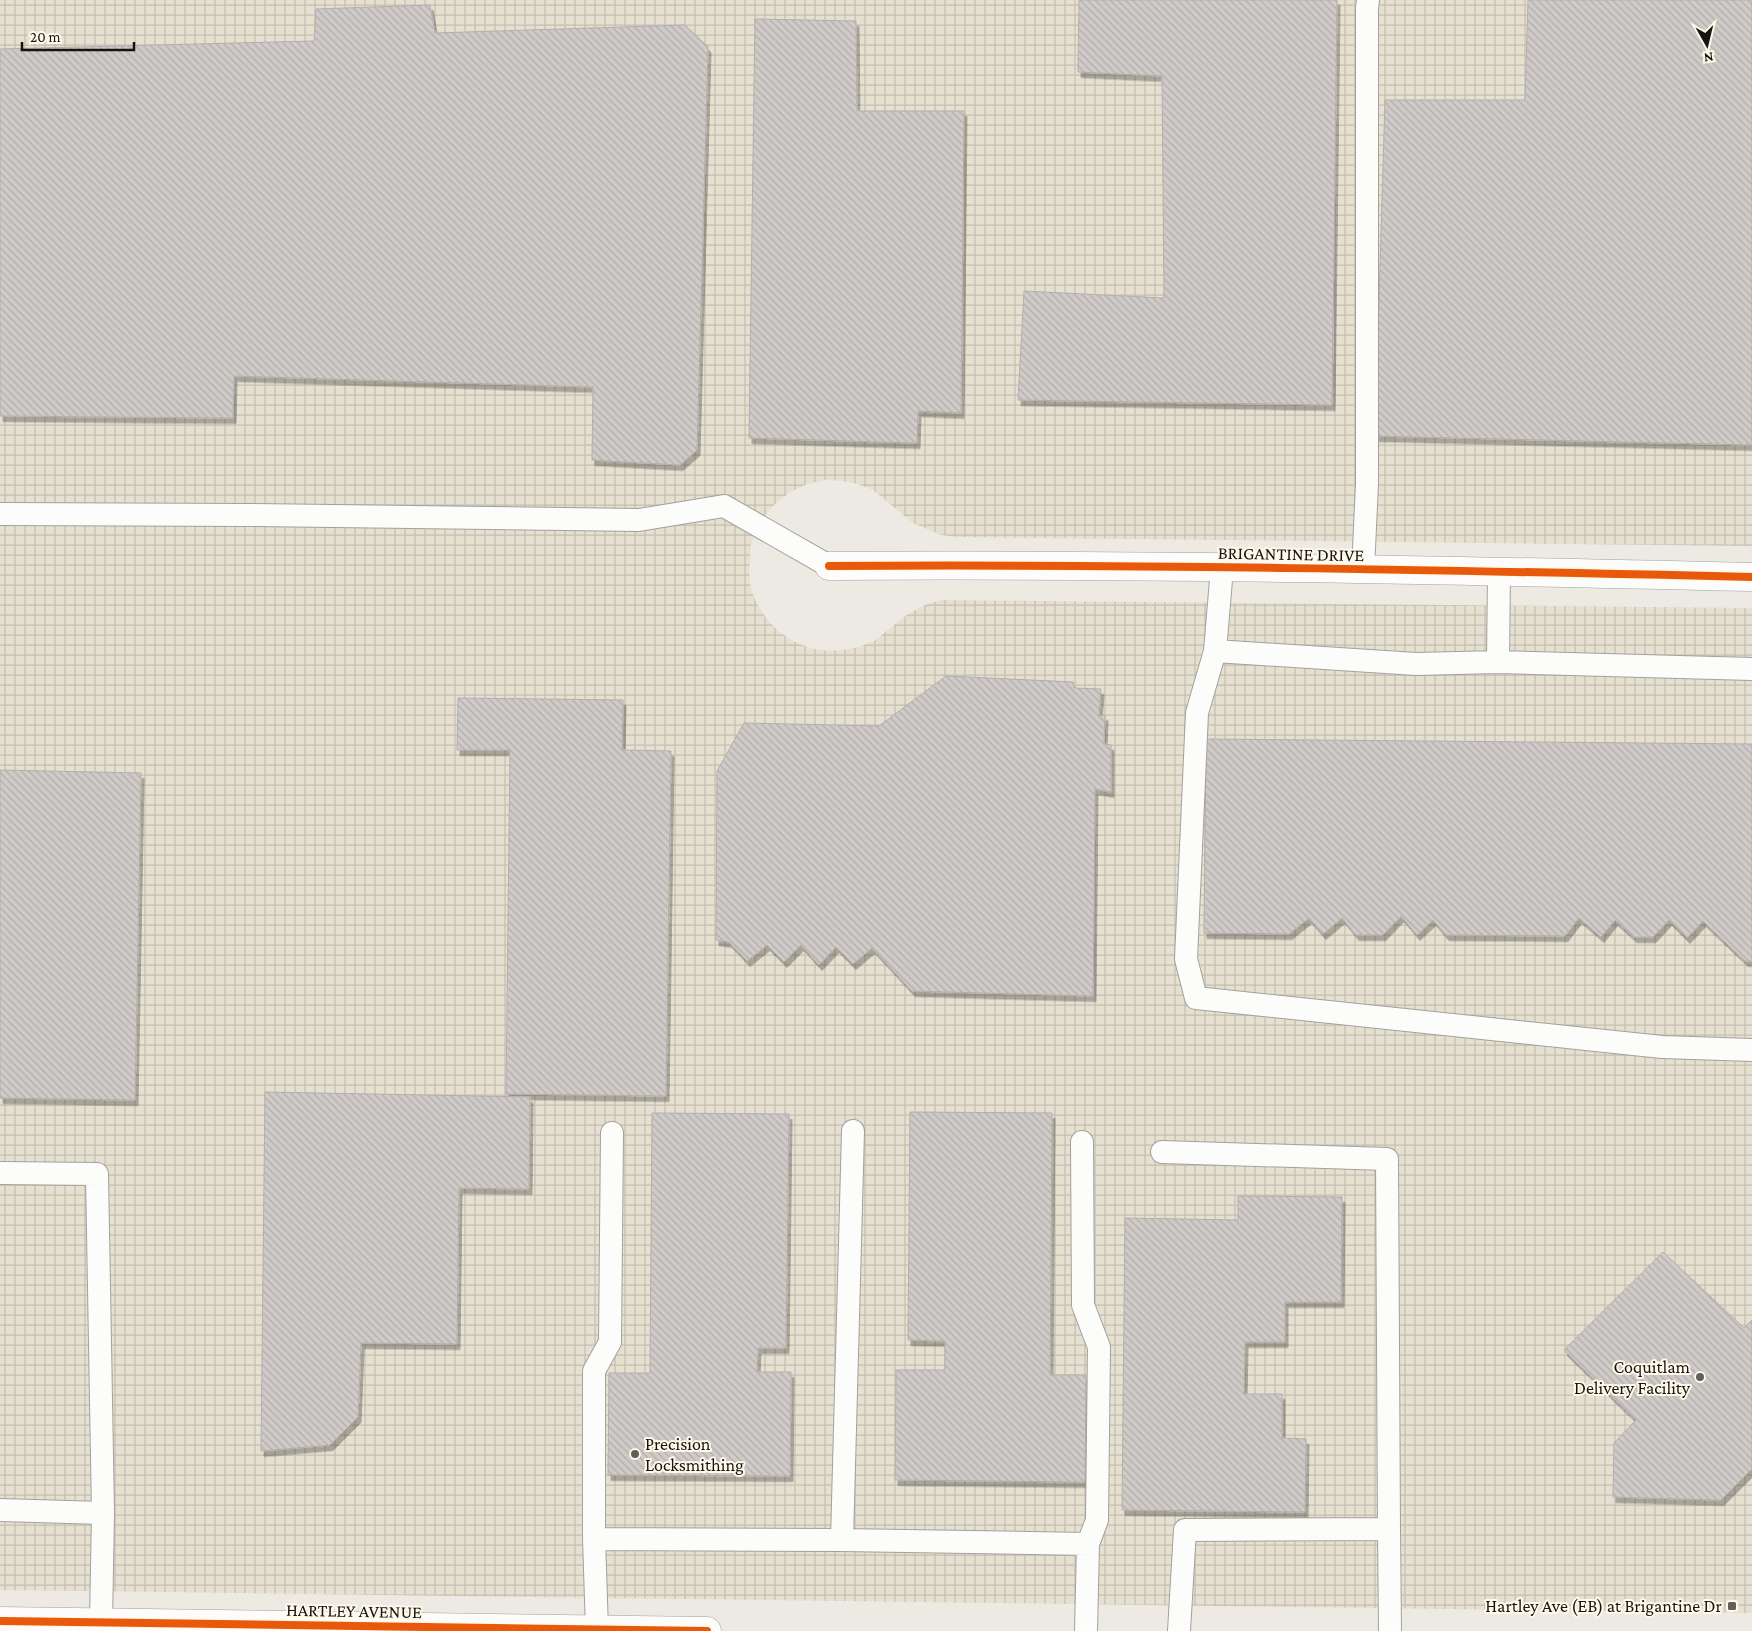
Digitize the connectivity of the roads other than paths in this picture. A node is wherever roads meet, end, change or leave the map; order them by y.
1 (1368, 0) edge
2 (0, 514) edge
3 (829, 566) joint
4 (1222, 568) junction
5 (1363, 570) junction
6 (1499, 572) junction
7 (1752, 577) edge
8 (1214, 651) junction
9 (1498, 662) junction
10 (1752, 669) edge
11 (1752, 1050) edge
12 (853, 1131) dead end
13 (612, 1133) dead end
14 (1082, 1142) dead end
15 (1162, 1152) dead end
16 (0, 1173) edge
17 (0, 1510) edge
18 (103, 1513) junction
19 (1389, 1529) junction
20 (594, 1539) junction
21 (842, 1540) junction
22 (1088, 1544) junction
23 (0, 1621) edge
24 (101, 1622) junction
25 (597, 1630) edge
26 (707, 1631) edge
27 (1086, 1631) edge
28 (1179, 1631) edge
29 (1390, 1631) edge

1 - 5 lane
2 - 3 lane
3 - 4 street, BRIGANTINE DRIVE
4 - 5 street, BRIGANTINE DRIVE
4 - 8 lane
5 - 6 street, BRIGANTINE DRIVE
6 - 7 street, BRIGANTINE DRIVE
6 - 9 lane
8 - 9 lane
8 - 11 lane
9 - 10 lane
12 - 21 lane
13 - 20 lane
14 - 22 lane
15 - 19 lane
16 - 18 lane
17 - 18 lane
18 - 24 lane
19 - 28 lane
19 - 29 lane
20 - 21 lane
20 - 25 lane
21 - 22 lane
22 - 27 lane
23 - 24 street, HARTLEY AVENUE
24 - 25 street, HARTLEY AVENUE
25 - 26 street, HARTLEY AVENUE

